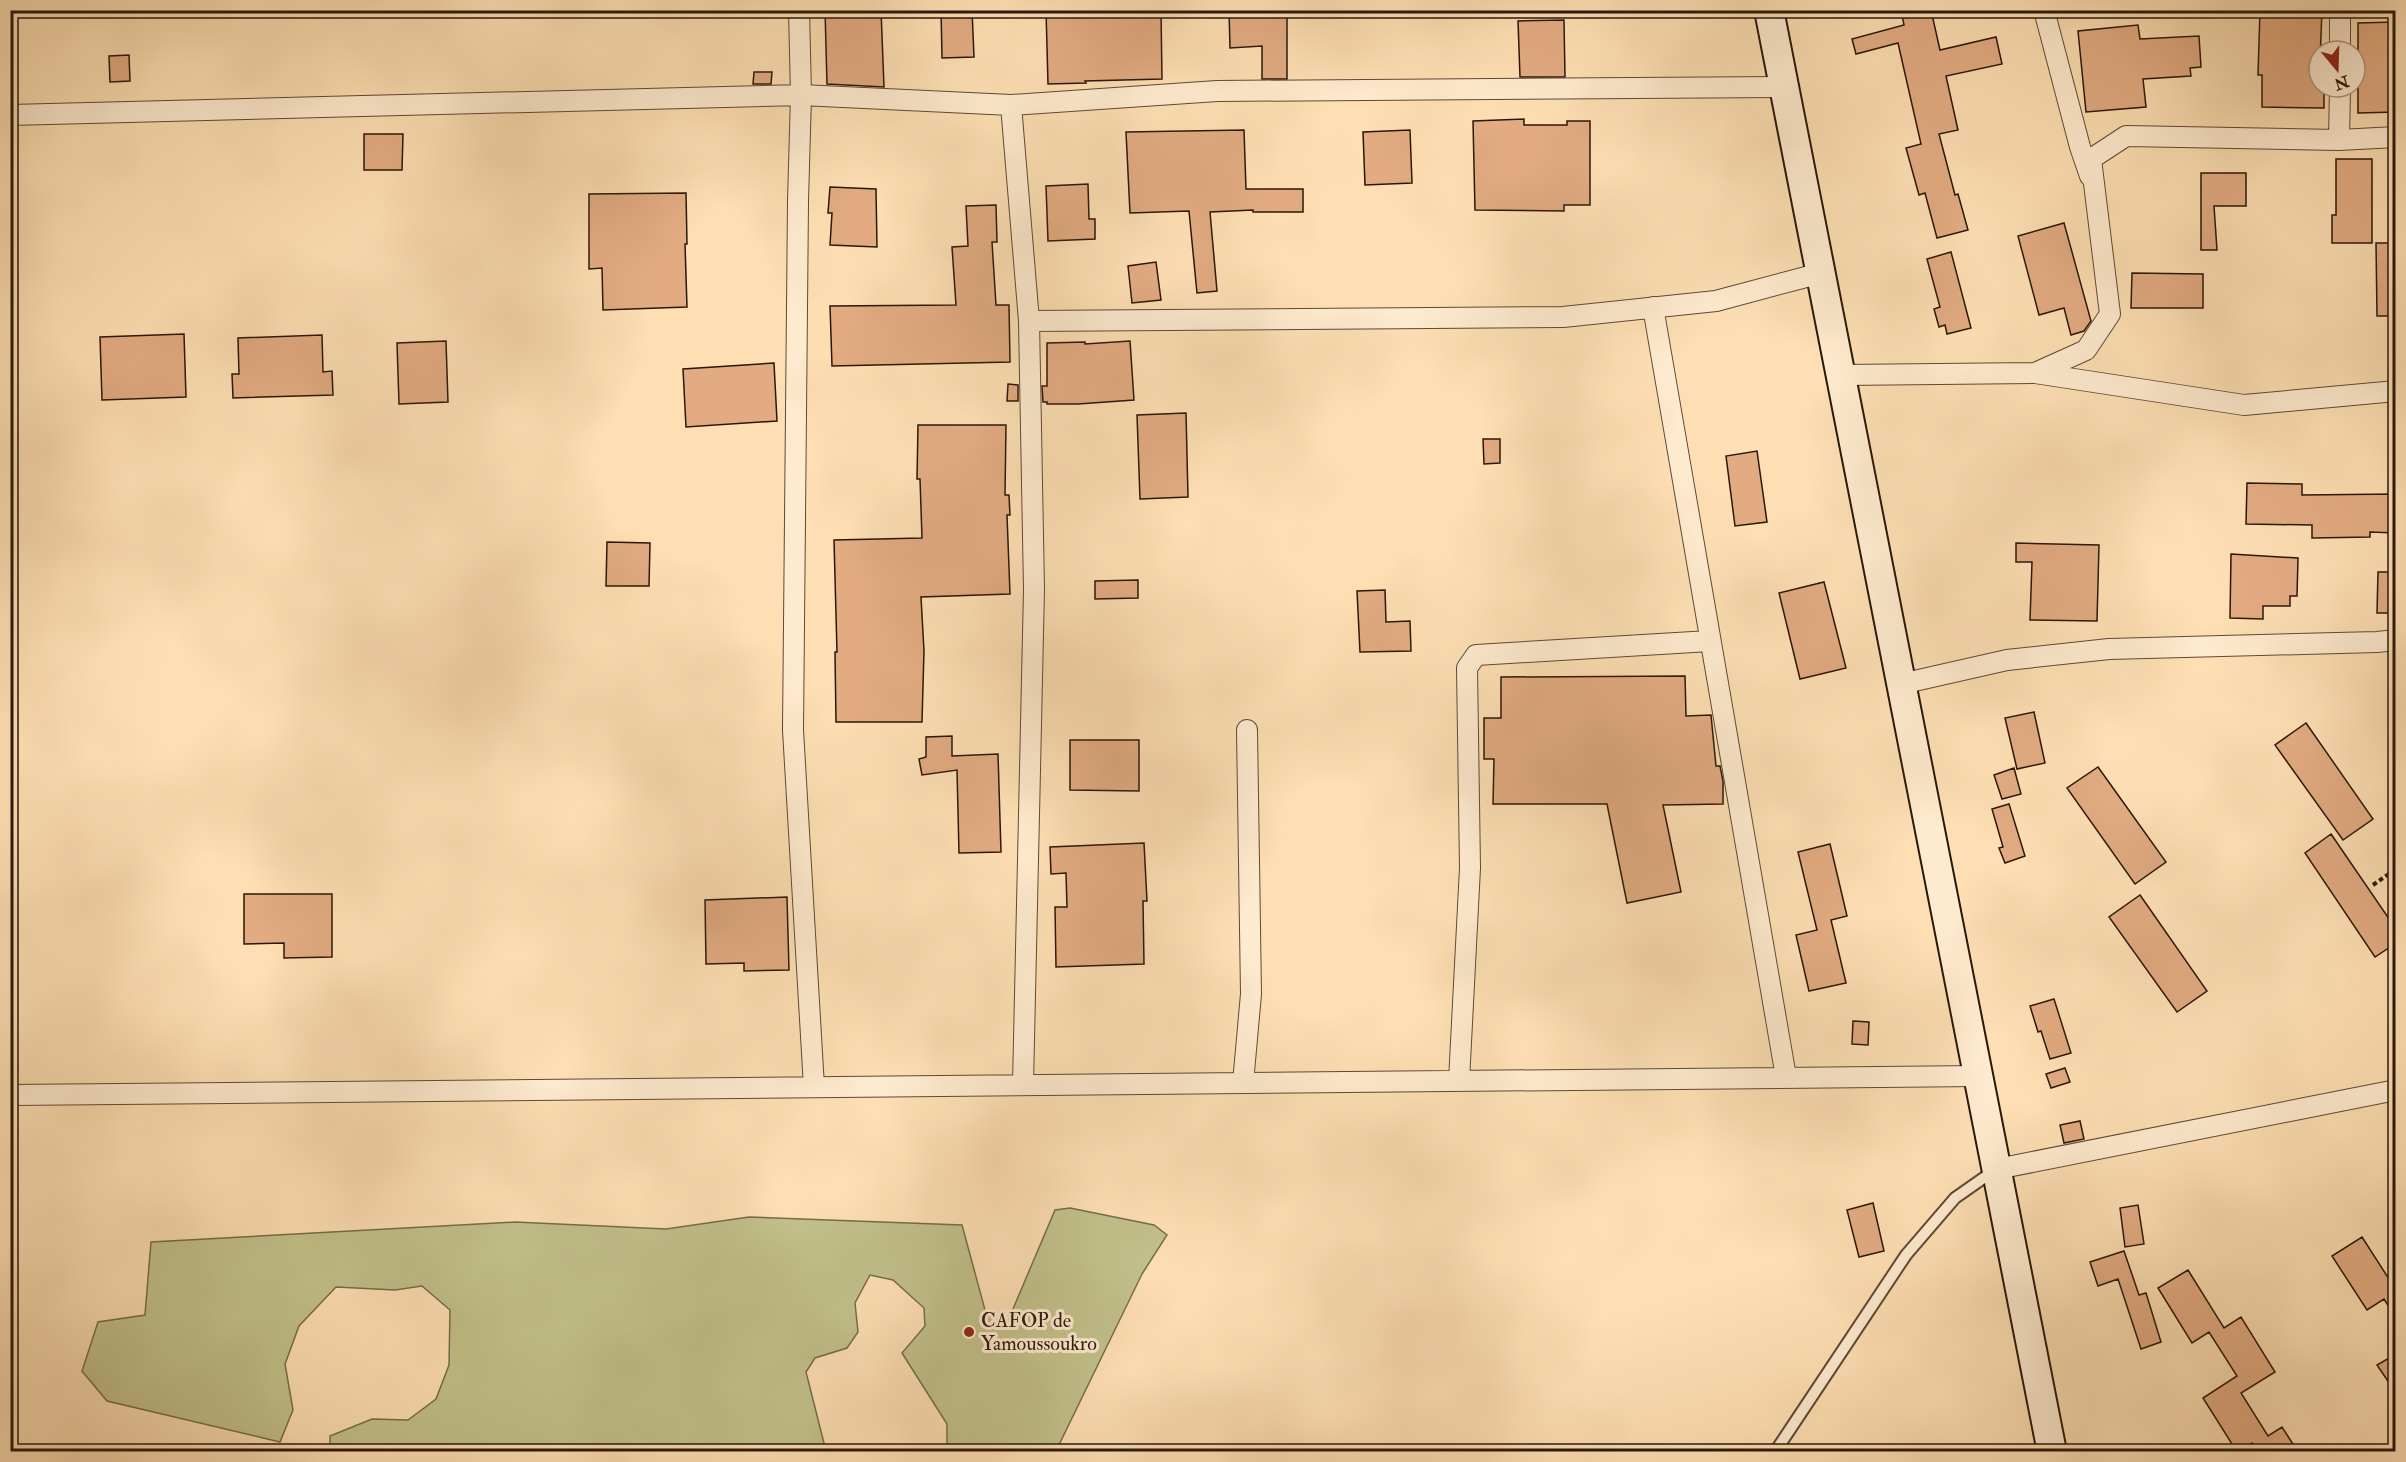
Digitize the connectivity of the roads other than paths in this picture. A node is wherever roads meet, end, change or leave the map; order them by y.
1 (799, 10) edge
2 (1769, 10) edge
3 (2044, 10) edge
4 (2340, 10) edge
5 (2340, 39) edge
6 (1785, 87) junction
7 (801, 95) junction
8 (2340, 99) edge
9 (1011, 105) junction
10 (10, 115) edge
11 (2396, 137) edge
12 (2339, 140) junction
13 (2093, 186) junction
14 (1821, 273) junction
15 (1653, 307) junction
16 (1029, 321) junction
17 (2035, 373) junction
18 (1842, 375) junction
19 (2396, 391) edge
20 (2396, 640) edge
21 (1710, 641) junction
22 (1901, 684) junction
23 (1247, 730) dead end
24 (1979, 1076) junction
25 (1786, 1077) junction
26 (1459, 1081) junction
27 (1243, 1083) junction
28 (1023, 1085) junction
29 (814, 1087) junction
30 (2396, 1090) edge
31 (10, 1095) edge
32 (1997, 1169) junction
33 (1775, 1452) edge
34 (2052, 1452) edge

1 - 7 street
2 - 6 street
3 - 13 street
4 - 5 street
6 - 9 street
6 - 14 street
7 - 9 street
7 - 10 street
7 - 29 street
8 - 12 street
9 - 16 street
11 - 12 street
12 - 13 street
13 - 17 street
14 - 15 street
14 - 18 street
15 - 16 street
15 - 21 street
16 - 28 street
17 - 18 street
17 - 19 street
18 - 22 street
20 - 22 street
21 - 25 street
21 - 26 street
22 - 24 street
23 - 27 street
24 - 25 street
24 - 32 street
25 - 26 street
26 - 27 street
27 - 28 street
28 - 29 street
29 - 31 street
30 - 32 street
32 - 33 lane
32 - 34 street

